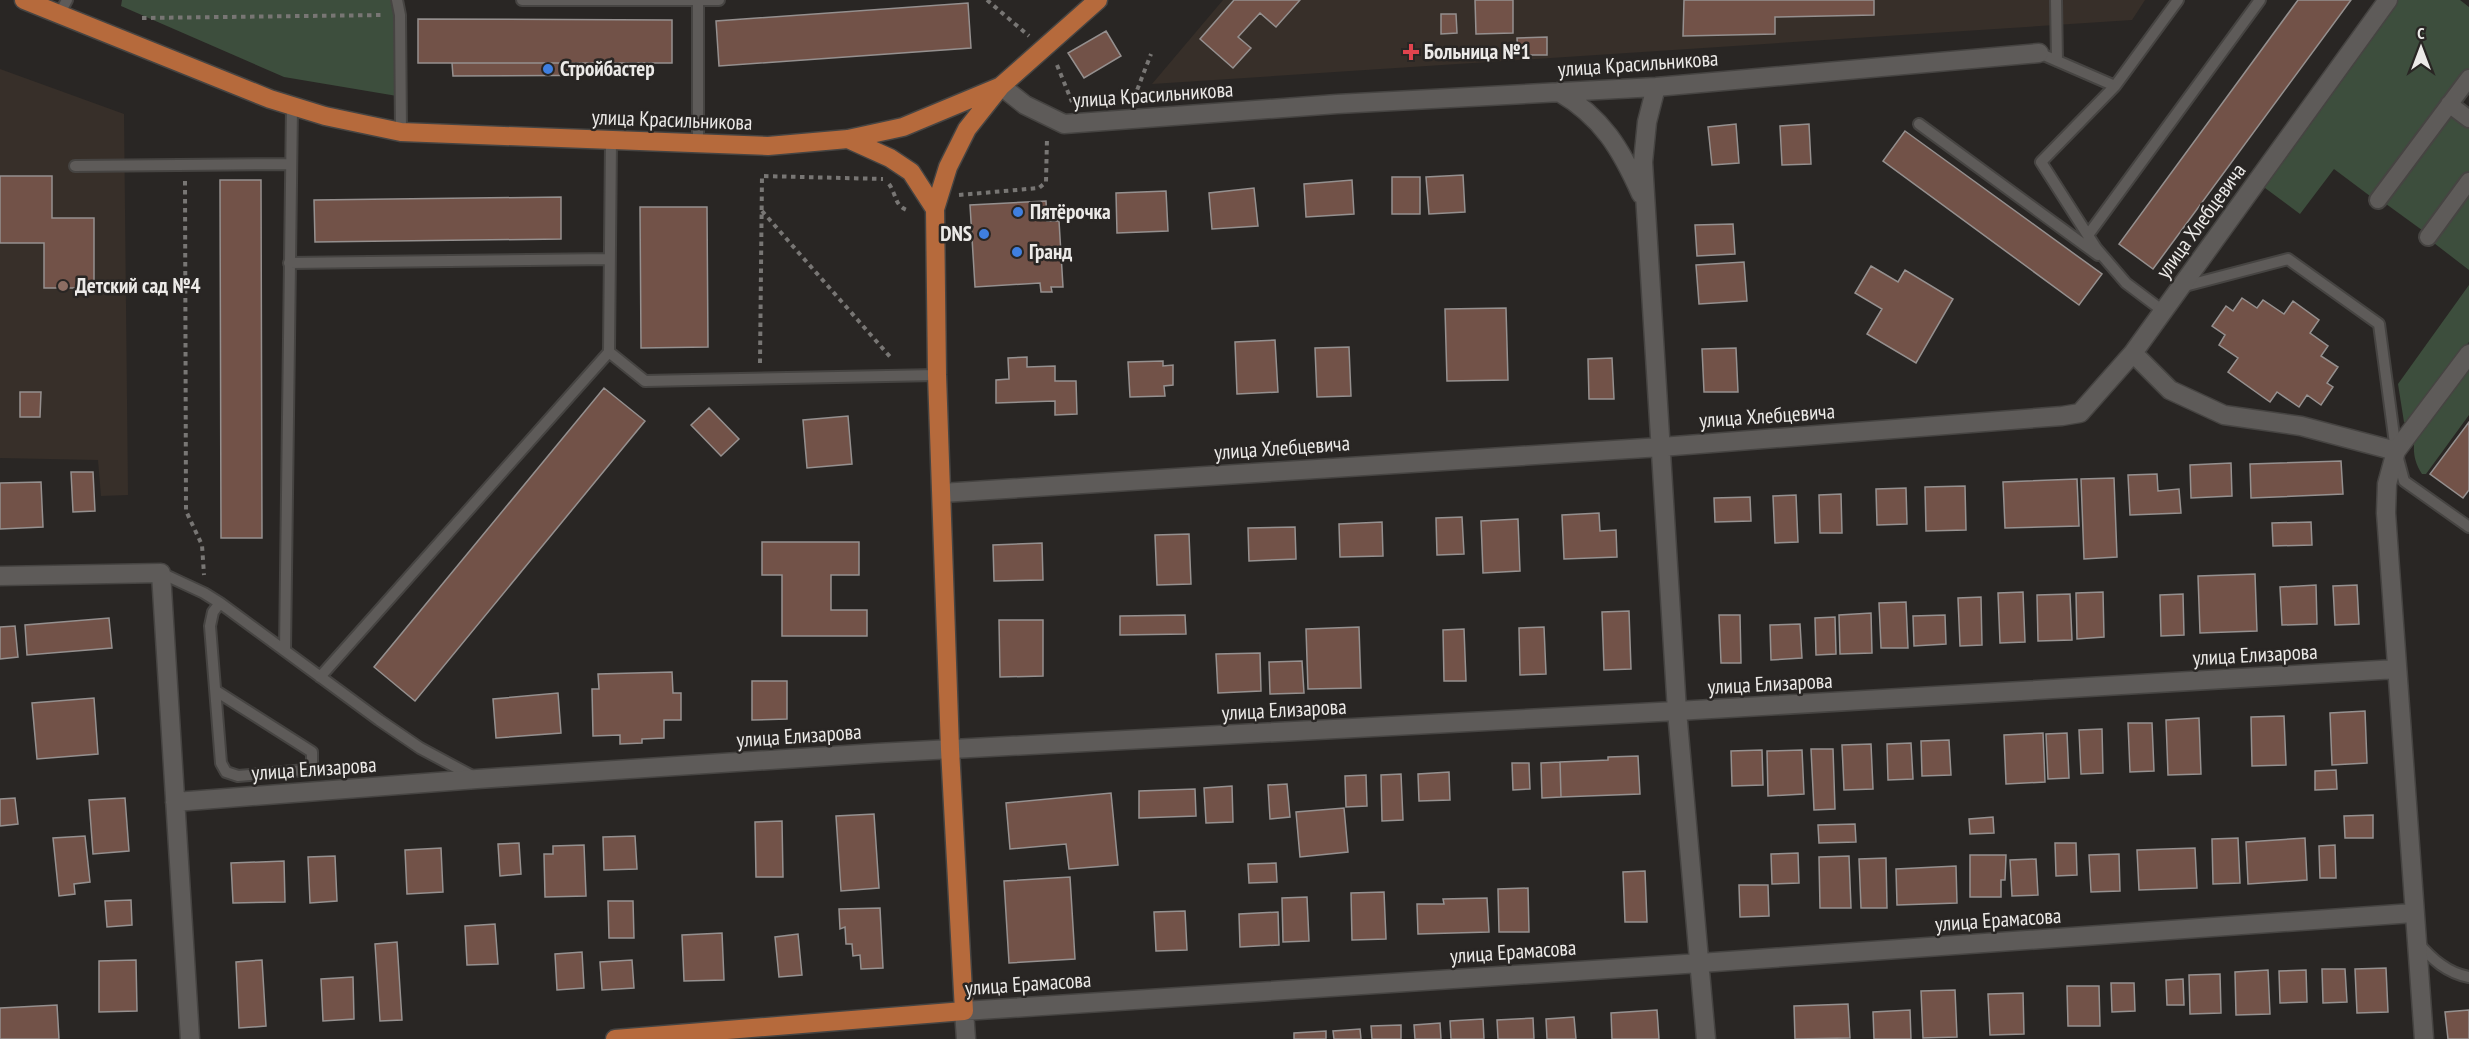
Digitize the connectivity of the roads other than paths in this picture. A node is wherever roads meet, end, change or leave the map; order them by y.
1 (24, 0) edge
2 (397, 0) edge
3 (522, 0) edge
4 (719, 0) edge
5 (1098, 0) edge
6 (2056, 0) edge
7 (2178, 0) edge
8 (2260, 0) edge
9 (2388, 0) edge
10 (698, 1) edge
11 (64, 6) edge
12 (2039, 53) joint
13 (2057, 61) junction
14 (2469, 78) edge
15 (1001, 86) junction
16 (2115, 86) junction
17 (1656, 87) junction
18 (1559, 92) junction
19 (2450, 104) junction
20 (292, 106) junction
21 (2469, 119) edge
22 (1919, 124) dead end
23 (401, 132) junction
24 (848, 139) junction
25 (611, 141) junction
26 (698, 143) junction
27 (290, 164) junction
28 (75, 166) dead end
29 (2469, 181) edge
30 (2378, 200) dead end
31 (1645, 203) junction
32 (934, 209) junction
33 (2088, 235) junction
34 (2428, 237) dead end
35 (609, 259) junction
36 (289, 264) junction
37 (2111, 265) junction
38 (2181, 287) junction
39 (2163, 311) junction
40 (609, 352) junction
41 (2133, 352) junction
42 (2469, 354) edge
43 (937, 375) junction
44 (1661, 447) junction
45 (2396, 451) junction
46 (942, 493) junction
47 (2469, 527) edge
48 (161, 573) junction
49 (0, 576) edge
50 (220, 603) junction
51 (285, 651) junction
52 (2397, 669) junction
53 (320, 677) junction
54 (216, 691) junction
55 (1677, 711) junction
56 (950, 749) junction
57 (477, 779) junction
58 (175, 802) junction
59 (2413, 913) junction
60 (2415, 941) junction
61 (1700, 963) junction
62 (2469, 977) edge
63 (964, 1011) junction
64 (190, 1039) edge
65 (615, 1039) edge
66 (966, 1039) edge
67 (1706, 1039) edge
68 (2424, 1039) edge

1 - 11 main road, улица Красильникова
2 - 23 lane
3 - 10 lane
4 - 10 lane
5 - 15 main road
6 - 13 lane
7 - 16 lane
8 - 33 lane
9 - 38 street, улица Хлебцевича
10 - 26 lane
11 - 20 main road, улица Красильникова
12 - 13 lane
12 - 17 street, улица Красильникова
13 - 16 lane
14 - 19 street
15 - 18 street, улица Красильникова
15 - 24 main road, улица Красильникова
15 - 32 main road
16 - 33 lane
17 - 18 street, улица Красильникова
17 - 31 street
18 - 31 street
19 - 21 street
19 - 30 street
20 - 23 main road, улица Красильникова
20 - 27 lane
22 - 37 lane
23 - 25 main road, улица Красильникова
24 - 26 main road, улица Красильникова
24 - 32 main road
25 - 26 main road, улица Красильникова
25 - 35 lane
27 - 28 lane
27 - 36 lane
29 - 34 street
31 - 44 street
32 - 43 main road
33 - 37 lane
35 - 36 lane
35 - 40 lane
36 - 51 lane
37 - 39 lane
38 - 39 street, улица Хлебцевича
38 - 45 lane
39 - 41 street, улица Хлебцевича
40 - 43 lane
40 - 53 lane
41 - 44 street, улица Хлебцевича
41 - 45 street
42 - 45 street
43 - 46 main road
44 - 46 street, улица Хлебцевича
44 - 55 street
45 - 47 lane
45 - 52 street
46 - 56 main road
48 - 49 street
48 - 50 lane
48 - 58 street
50 - 51 lane
50 - 54 lane
51 - 53 lane
52 - 55 street, улица Елизарова
52 - 59 street
53 - 57 lane
54 - 54 lane
55 - 56 street, улица Елизарова
55 - 61 street
56 - 57 street, улица Елизарова
56 - 63 main road
57 - 58 street, улица Елизарова
58 - 64 street
59 - 60 street
59 - 61 street, улица Ерамасова
60 - 62 lane
60 - 68 street
61 - 63 street, улица Ерамасова
61 - 67 street
63 - 65 main road, улица Ерамасова
63 - 66 street

